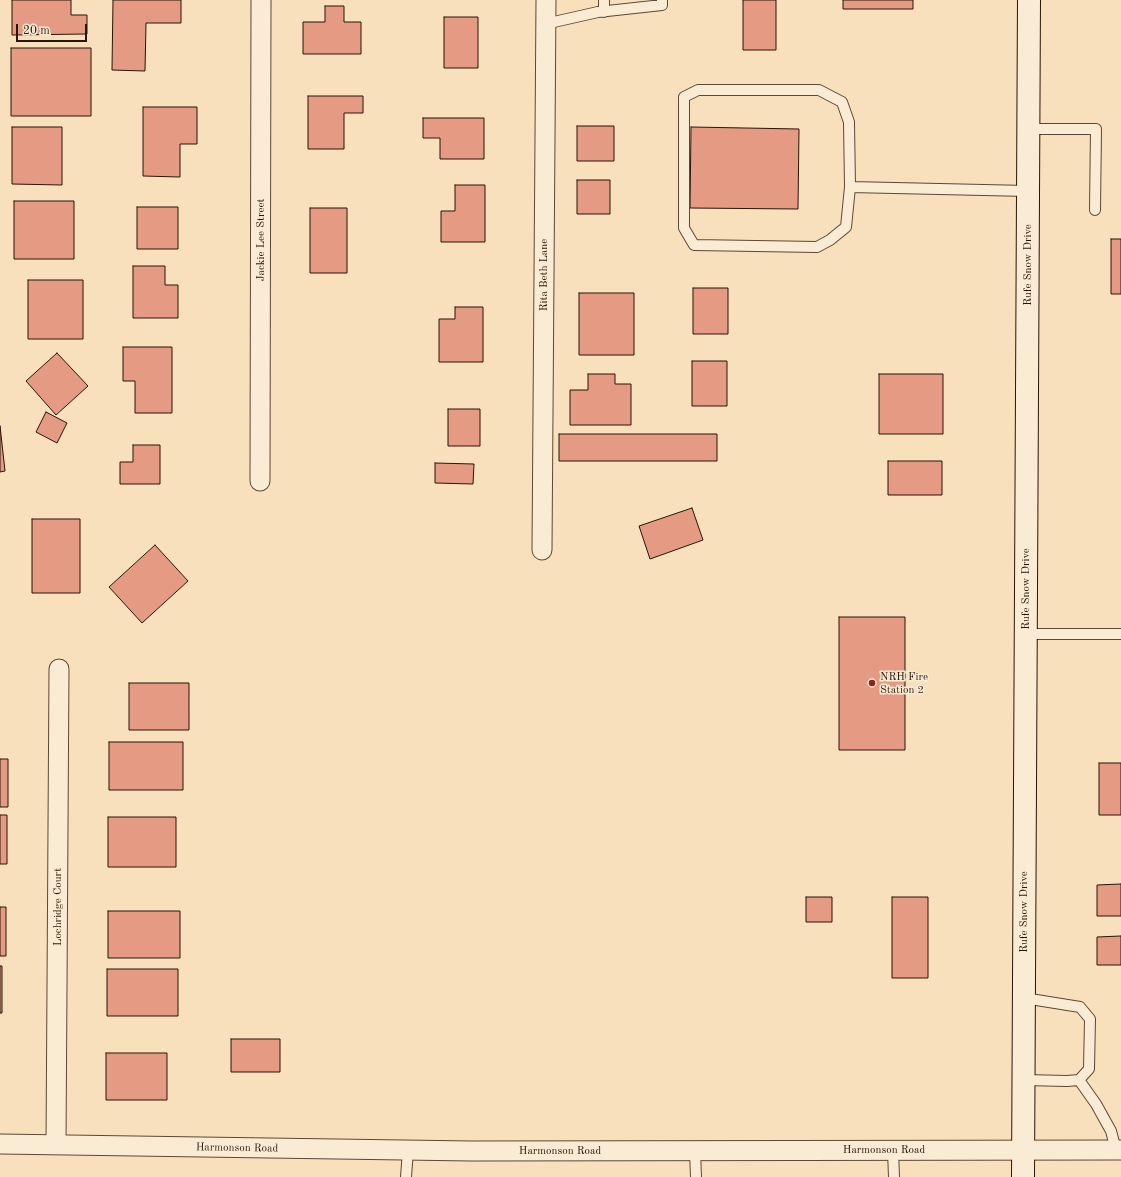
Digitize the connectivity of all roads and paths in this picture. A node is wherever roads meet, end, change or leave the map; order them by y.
1 (261, 0) edge
2 (546, 0) edge
3 (604, 0) edge
4 (662, 0) edge
5 (1029, 0) edge
6 (604, 12) junction
7 (546, 24) junction
8 (1028, 129) junction
9 (850, 187) junction
10 (1028, 191) junction
11 (1095, 210) dead end
12 (260, 481) dead end
13 (542, 550) dead end
14 (1026, 634) junction
15 (1121, 634) edge
16 (60, 669) dead end
17 (1024, 998) junction
18 (1024, 1080) junction
19 (1079, 1080) junction
20 (0, 1144) edge
21 (56, 1145) junction
22 (408, 1150) junction
23 (894, 1150) junction
24 (1023, 1150) junction
25 (1118, 1150) edge
26 (695, 1151) junction
27 (406, 1177) edge
28 (696, 1177) edge
29 (894, 1177) edge
30 (1023, 1177) edge

1 - 12 street, Jackie Lee Street
2 - 7 street, Rita Beth Lane
3 - 6 lane
4 - 6 lane
5 - 8 main road, Rufe Snow Drive
6 - 7 lane
7 - 13 street, Rita Beth Lane
8 - 10 main road, Rufe Snow Drive
8 - 11 lane
9 - 9 lane
9 - 10 lane
10 - 14 main road, Rufe Snow Drive
14 - 15 lane
14 - 17 main road, Rufe Snow Drive
16 - 21 street, Lochridge Court
17 - 18 main road, Rufe Snow Drive
17 - 19 lane
18 - 19 lane
18 - 24 main road, Rufe Snow Drive
19 - 25 lane
20 - 21 street, Harmonson Road
21 - 22 street, Harmonson Road
22 - 26 street, Harmonson Road
22 - 27 lane
23 - 24 street, Harmonson Road
23 - 26 street, Harmonson Road
23 - 29 lane
24 - 25 street, Harmonson Road
24 - 30 main road, Rufe Snow Drive
26 - 28 lane

